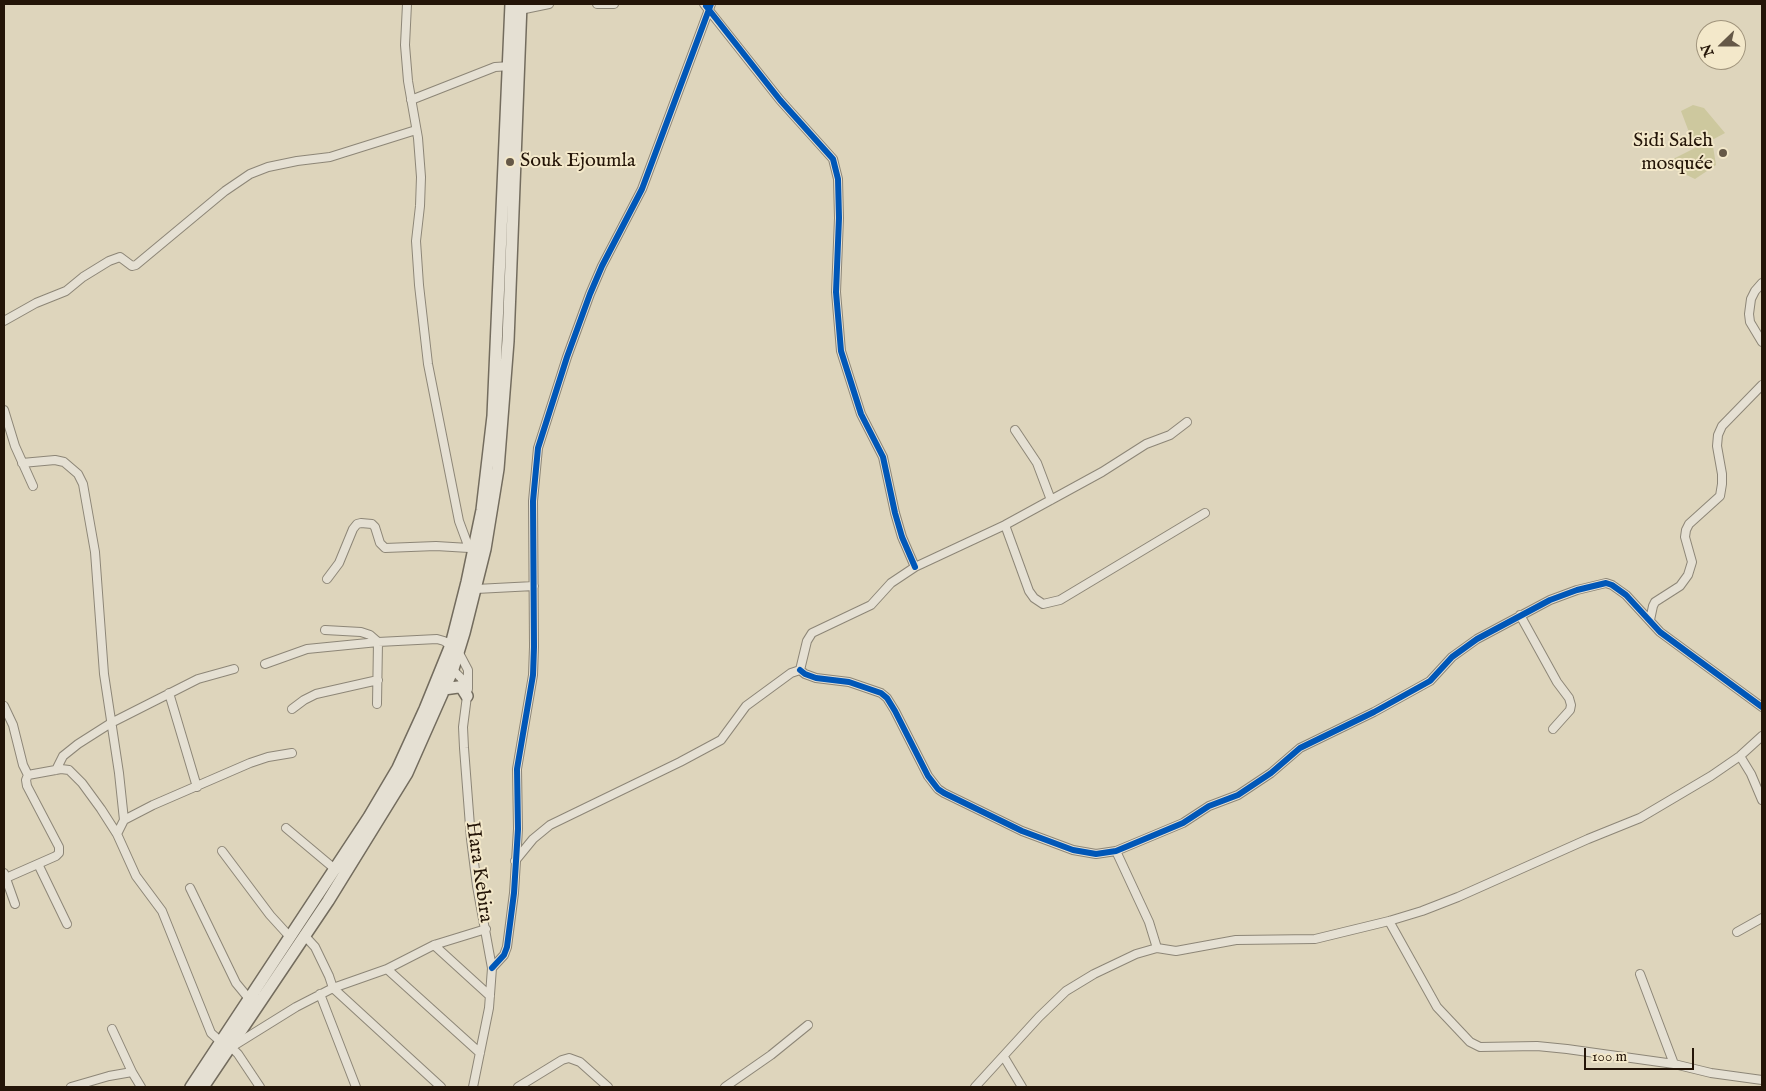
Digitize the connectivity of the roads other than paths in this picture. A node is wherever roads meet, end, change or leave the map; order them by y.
1 (407, 4) edge
2 (549, 4) edge
3 (597, 4) edge
4 (614, 4) edge
5 (517, 6) edge
6 (708, 6) edge
7 (513, 66) junction
8 (411, 100) junction
9 (416, 130) junction
10 (1762, 283) edge
11 (4, 320) edge
12 (1762, 342) edge
13 (1762, 385) edge
14 (4, 410) edge
15 (1188, 422) dead end
16 (1015, 430) dead end
17 (22, 464) junction
18 (33, 486) dead end
19 (1051, 500) junction
20 (1205, 513) dead end
21 (1005, 525) junction
22 (476, 549) junction
23 (915, 567) junction
24 (327, 579) dead end
25 (534, 586) junction
26 (476, 588) junction
27 (1520, 615) junction
28 (1650, 620) junction
29 (325, 630) dead end
30 (378, 642) junction
31 (455, 648) junction
32 (265, 664) dead end
33 (448, 667) junction
34 (234, 669) dead end
35 (800, 670) junction
36 (378, 680) junction
37 (444, 689) junction
38 (169, 693) junction
39 (466, 696) junction
40 (377, 704) dead end
41 (4, 706) edge
42 (1762, 707) edge
43 (292, 709) dead end
44 (111, 723) junction
45 (1553, 728) dead end
46 (1762, 736) edge
47 (292, 753) dead end
48 (1740, 756) junction
49 (56, 770) junction
50 (402, 770) junction
51 (28, 775) junction
52 (196, 787) junction
53 (1762, 800) edge
54 (124, 820) junction
55 (286, 828) dead end
56 (117, 834) junction
57 (222, 851) dead end
58 (1116, 851) junction
59 (516, 861) junction
60 (38, 864) junction
61 (336, 870) junction
62 (5, 876) edge
63 (190, 888) dead end
64 (14, 904) dead end
65 (1762, 918) edge
66 (1390, 921) junction
67 (67, 924) dead end
68 (486, 930) junction
69 (1737, 932) dead end
70 (304, 935) junction
71 (290, 937) junction
72 (434, 946) junction
73 (1157, 948) junction
74 (492, 968) junction
75 (388, 969) junction
76 (1640, 974) dead end
77 (333, 988) junction
78 (320, 994) junction
79 (490, 996) junction
80 (250, 1000) junction
81 (808, 1025) dead end
82 (112, 1029) dead end
83 (225, 1045) junction
84 (480, 1053) junction
85 (1004, 1057) junction
86 (1674, 1064) junction
87 (132, 1072) junction
88 (1762, 1080) edge
89 (71, 1087) edge
90 (141, 1087) edge
91 (191, 1087) edge
92 (203, 1087) edge
93 (260, 1087) edge
94 (356, 1087) edge
95 (441, 1087) edge
96 (473, 1087) edge
97 (518, 1087) edge
98 (608, 1087) edge
99 (725, 1087) edge
100 (975, 1087) edge
101 (1022, 1087) edge

1 - 8 street
2 - 5 street
3 - 4 street
5 - 7 main road
6 - 23 street
6 - 25 street
7 - 8 street
7 - 22 main road
8 - 9 street
9 - 11 street
9 - 22 street
10 - 12 street
13 - 28 street
14 - 17 street
15 - 19 street
16 - 19 street
17 - 18 street
17 - 44 street
19 - 21 street
20 - 21 street
21 - 23 street
22 - 24 street
22 - 26 main road
22 - 31 main road
23 - 35 street
25 - 26 street
25 - 59 street
26 - 31 main road
27 - 28 street
27 - 45 street
27 - 58 street
28 - 42 street
29 - 30 street
30 - 31 street
30 - 32 street
30 - 36 street
31 - 33 main road
31 - 39 street
33 - 37 main road
33 - 39 street, Hara Kebira
33 - 50 main road
34 - 38 street
35 - 58 street
35 - 59 street
36 - 40 street
36 - 43 street
37 - 39 main road
37 - 50 main road
38 - 44 street
38 - 52 street
39 - 68 street, Hara Kebira
41 - 51 street
44 - 49 street
44 - 54 street
46 - 48 street
47 - 52 street
48 - 53 street
48 - 66 street
49 - 51 street
49 - 56 street
50 - 61 main road
50 - 70 main road
51 - 60 street
52 - 54 street
54 - 56 street
55 - 61 street
56 - 83 street
57 - 71 street
58 - 73 street
59 - 74 street
60 - 62 street
60 - 67 street
61 - 71 main road
62 - 64 street
63 - 80 street
65 - 69 street
66 - 73 street
66 - 86 street
68 - 72 street
68 - 74 street, Hara Kebira
70 - 77 street
70 - 83 main road
71 - 80 main road
72 - 75 street
72 - 79 street
73 - 85 street
74 - 79 street, Hara Kebira
75 - 77 street
75 - 84 street
76 - 86 street
77 - 78 street
77 - 95 street
78 - 83 street
78 - 94 street
79 - 84 street, Hara Kebira
80 - 83 main road
81 - 99 street
82 - 87 street
83 - 91 main road
83 - 92 main road
83 - 93 street
84 - 96 street, Hara Kebira
85 - 100 street
85 - 101 street
86 - 88 street
87 - 89 street
87 - 90 street
97 - 98 street

